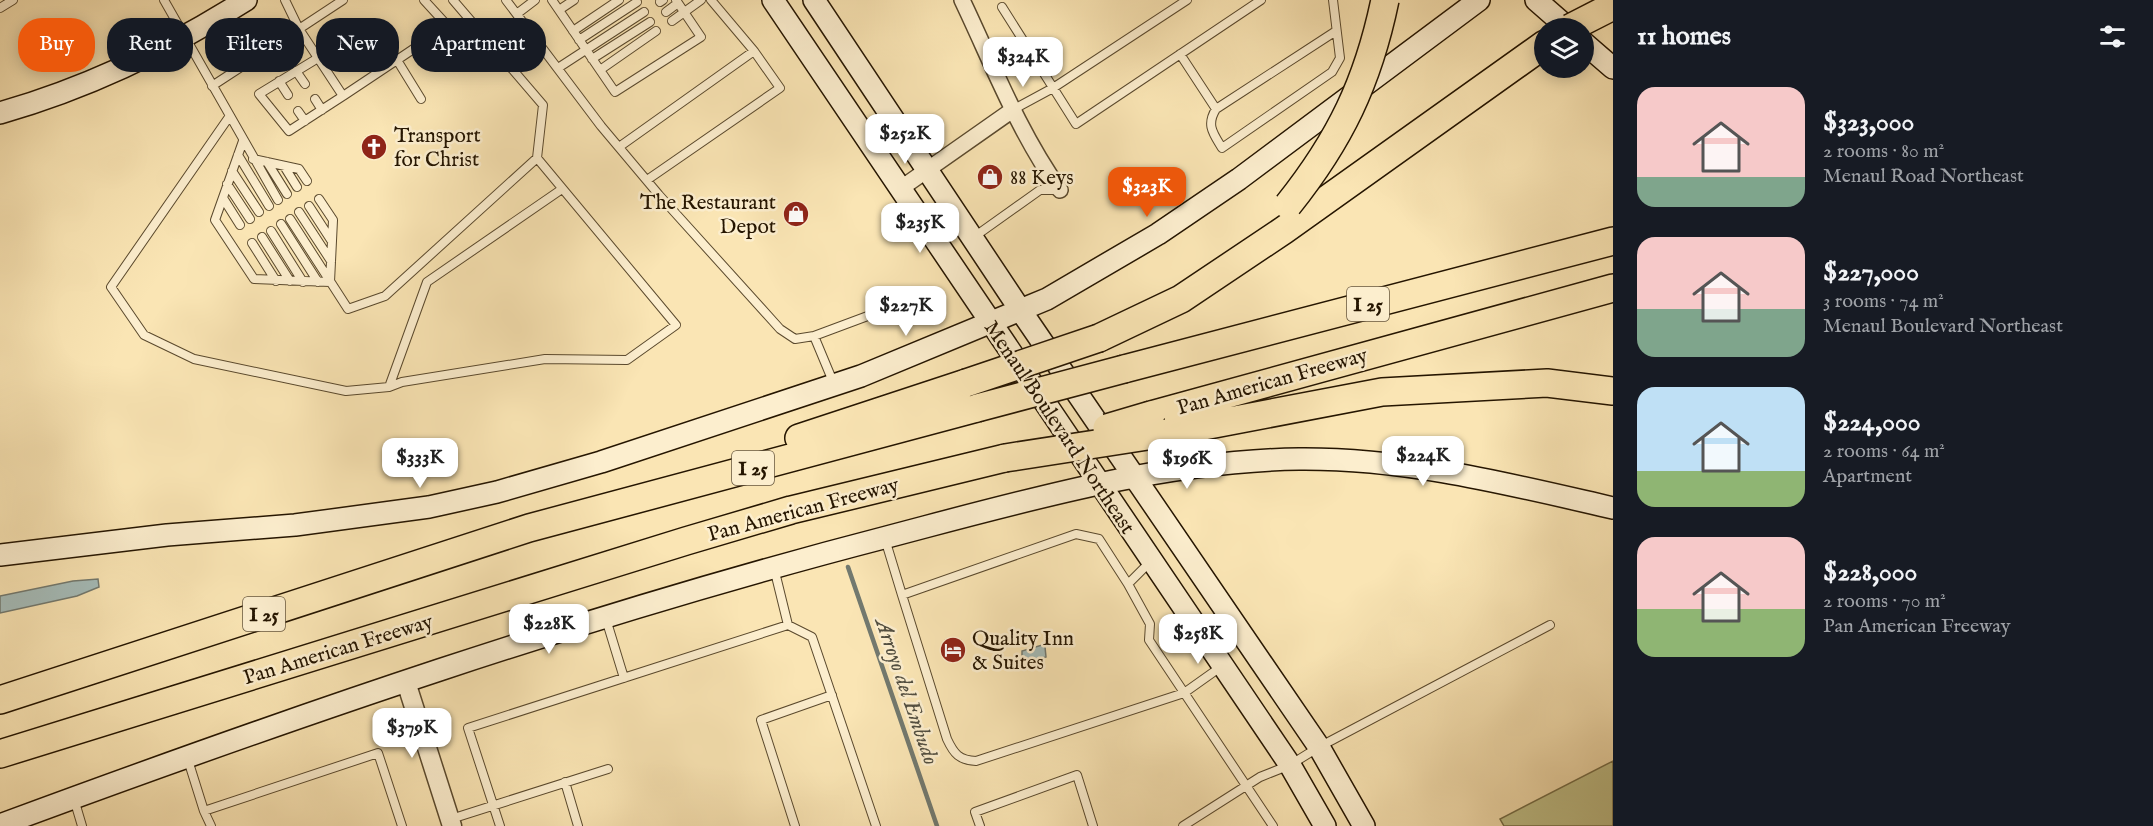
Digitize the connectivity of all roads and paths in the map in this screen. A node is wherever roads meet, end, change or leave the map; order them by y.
1 (13, 0) edge
2 (164, 0) edge
3 (246, 0) edge
4 (285, 0) edge
5 (343, 0) edge
6 (424, 0) edge
7 (453, 0) edge
8 (506, 0) edge
9 (535, 0) edge
10 (552, 0) edge
11 (574, 0) edge
12 (619, 0) edge
13 (702, 0) edge
14 (711, 0) edge
15 (773, 0) edge
16 (814, 0) edge
17 (962, 0) edge
18 (1187, 0) edge
19 (1261, 0) edge
20 (1333, 0) edge
21 (1385, 0) edge
22 (1465, 0) edge
23 (1479, 0) edge
24 (1536, 0) edge
25 (1559, 0) edge
26 (637, 2) dead end
27 (677, 2) edge
28 (1613, 6) edge
29 (1002, 7) dead end
30 (0, 8) edge
31 (559, 10) junction
32 (644, 12) dead end
33 (666, 12) dead end
34 (684, 12) junction
35 (518, 13) junction
36 (174, 18) edge
37 (294, 18) edge
38 (442, 18) edge
39 (1557, 18) edge
40 (1570, 18) edge
41 (1589, 18) edge
42 (672, 21) dead end
43 (650, 22) dead end
44 (304, 26) edge
45 (573, 31) junction
46 (656, 31) dead end
47 (1336, 31) junction
48 (193, 32) edge
49 (304, 37) edge
50 (579, 40) junction
51 (1412, 49) junction
52 (586, 50) junction
53 (754, 51) junction
54 (193, 52) edge
55 (1534, 52) edge
56 (1594, 52) edge
57 (1180, 54) junction
58 (316, 55) edge
59 (592, 59) junction
60 (399, 63) edge
61 (558, 68) junction
62 (1613, 68) edge
63 (600, 70) junction
64 (112, 72) edge
65 (233, 72) edge
66 (294, 72) edge
67 (297, 72) edge
68 (327, 72) edge
69 (379, 72) edge
70 (279, 81) junction
71 (305, 84) dead end
72 (212, 86) junction
73 (1053, 88) junction
74 (288, 95) dead end
75 (343, 96) junction
76 (315, 99) dead end
77 (421, 99) dead end
78 (1014, 108) junction
79 (1216, 109) junction
80 (322, 110) junction
81 (298, 111) dead end
82 (0, 113) edge
83 (229, 117) junction
84 (304, 121) junction
85 (243, 141) junction
86 (619, 147) junction
87 (238, 155) junction
88 (537, 158) junction
89 (253, 159) junction
90 (267, 162) junction
91 (284, 166) junction
92 (928, 169) junction
93 (232, 171) junction
94 (647, 180) junction
95 (307, 181) dead end
96 (228, 184) junction
97 (297, 187) dead end
98 (562, 189) junction
99 (900, 189) junction
100 (1060, 190) joint
101 (287, 194) dead end
102 (223, 198) junction
103 (319, 199) dead end
104 (278, 200) dead end
105 (269, 206) dead end
106 (309, 206) dead end
107 (259, 212) dead end
108 (299, 212) dead end
109 (250, 219) dead end
110 (290, 219) dead end
111 (281, 224) dead end
112 (240, 225) dead end
113 (271, 231) dead end
114 (262, 237) dead end
115 (973, 238) junction
116 (332, 241) junction
117 (1613, 241) edge
118 (252, 243) dead end
119 (331, 261) junction
120 (276, 280) junction
121 (290, 281) junction
122 (303, 282) junction
123 (318, 282) junction
124 (330, 282) junction
125 (1613, 288) edge
126 (916, 298) dead end
127 (1181, 299) junction
128 (1021, 311) junction
129 (990, 325) junction
130 (814, 336) junction
131 (834, 386) junction
132 (389, 387) junction
133 (1613, 391) edge
134 (1159, 424) junction
135 (1137, 477) junction
136 (1099, 486) junction
137 (1613, 508) edge
138 (529, 528) junction
139 (884, 538) junction
140 (0, 555) edge
141 (1151, 561) junction
142 (773, 567) junction
143 (1128, 584) junction
144 (902, 595) junction
145 (606, 617) junction
146 (788, 625) junction
147 (1550, 625) dead end
148 (1222, 666) junction
149 (624, 678) junction
150 (406, 682) junction
151 (1185, 693) junction
152 (832, 695) junction
153 (0, 700) edge
154 (1319, 747) junction
155 (0, 754) edge
156 (187, 756) junction
157 (1290, 765) junction
158 (608, 769) dead end
159 (565, 782) junction
160 (1244, 786) junction
161 (74, 798) junction
162 (493, 805) junction
163 (204, 811) junction
164 (451, 823) edge
165 (0, 825) edge
166 (82, 826) edge
167 (211, 826) edge
168 (402, 826) edge
169 (500, 826) edge
170 (578, 826) edge
171 (795, 826) edge
172 (876, 826) edge
173 (980, 826) edge
174 (1093, 826) edge
175 (1183, 826) edge
176 (1273, 826) edge
177 (1324, 826) edge
178 (1364, 826) edge

1 - 30 lane
2 - 36 lane
3 - 48 main road
4 - 37 lane
5 - 44 lane
6 - 38 lane
7 - 88 lane
8 - 35 lane
9 - 35 lane
10 - 31 lane
11 - 31 lane
12 - 45 lane
13 - 34 lane
14 - 53 lane
15 - 99 main road, Menaul Boulevard Northeast
16 - 92 main road, Menaul Boulevard Northeast
17 - 78 street
18 - 73 lane
19 - 57 lane
20 - 47 lane
21 - 127 highway, bridge
22 - 51 main road
23 - 51 main road
24 - 39 main road
25 - 40 main road
26 - 50 lane
27 - 33 lane
27 - 34 lane
28 - 41 highway, bridge
29 - 73 lane
31 - 45 lane
32 - 52 lane
34 - 42 lane
34 - 63 lane
35 - 61 lane
43 - 59 lane
45 - 50 lane
46 - 63 lane
47 - 79 lane
47 - 79 lane
49 - 58 lane
50 - 52 lane
51 - 128 main road
52 - 59 lane
52 - 61 lane
53 - 86 lane
53 - 94 lane
54 - 72 lane
55 - 127 highway
56 - 62 main road
57 - 73 lane
57 - 79 lane
59 - 63 lane
60 - 77 lane
61 - 86 lane
64 - 82 main road
65 - 72 lane
66 - 70 lane
67 - 71 lane
68 - 75 lane
69 - 75 lane
70 - 74 lane
70 - 84 lane
72 - 83 lane
73 - 78 lane
75 - 80 lane
76 - 80 lane
78 - 92 street
78 - 100 street
80 - 84 lane
81 - 84 lane
83 - 85 lane
83 - 132 lane
85 - 87 lane
85 - 89 lane
86 - 94 lane
87 - 93 lane
87 - 105 lane
88 - 98 lane
88 - 124 lane
89 - 90 lane
89 - 104 lane
90 - 91 lane
90 - 101 lane
91 - 95 lane
91 - 97 lane
92 - 99 street
92 - 115 main road, Menaul Boulevard Northeast
93 - 96 lane
93 - 107 lane
94 - 130 lane
96 - 102 lane
96 - 109 lane
98 - 132 lane
98 - 132 lane
99 - 129 main road, Menaul Boulevard Northeast
100 - 115 lane
102 - 112 lane
102 - 120 lane
103 - 116 lane
106 - 116 lane
108 - 119 lane
110 - 124 lane
111 - 123 lane
113 - 122 lane
114 - 121 lane
115 - 128 main road, Menaul Boulevard Northeast
116 - 119 lane
117 - 138 highway, I 25, bridge
118 - 120 lane
119 - 124 lane
120 - 121 lane
121 - 122 lane
122 - 123 lane
123 - 124 lane
125 - 134 highway, Pan American Freeway / I 25
126 - 130 lane
127 - 138 highway, bridge
128 - 129 main road
128 - 135 main road, Menaul Boulevard Northeast
129 - 131 main road
129 - 136 main road, Menaul Boulevard Northeast
130 - 131 lane
131 - 140 main road
133 - 134 highway
134 - 155 highway, Pan American Freeway / I 25, bridge
135 - 136 main road
135 - 137 main road
135 - 154 main road, Menaul Boulevard Northeast
136 - 139 main road
136 - 141 main road, Menaul Boulevard Northeast
138 - 153 highway, I 25
139 - 142 main road
139 - 144 lane
141 - 143 lane
141 - 148 main road, Menaul Boulevard Northeast
142 - 145 main road
142 - 146 lane
143 - 144 lane
143 - 151 lane
144 - 151 lane
145 - 149 lane
145 - 150 main road
146 - 149 lane
146 - 152 lane
147 - 154 lane
148 - 151 lane
148 - 157 main road, Menaul Boulevard Northeast
149 - 162 lane
150 - 156 main road
150 - 164 street
151 - 160 lane
152 - 171 lane
152 - 172 lane
154 - 157 lane
154 - 178 main road, Menaul Boulevard Northeast
156 - 161 main road
156 - 163 lane
157 - 160 lane
157 - 177 main road, Menaul Boulevard Northeast
158 - 159 lane
159 - 162 lane
159 - 170 lane
160 - 175 lane
160 - 176 lane
161 - 165 main road
161 - 166 lane
162 - 164 lane
162 - 169 lane
163 - 167 lane
163 - 168 lane
173 - 174 lane

